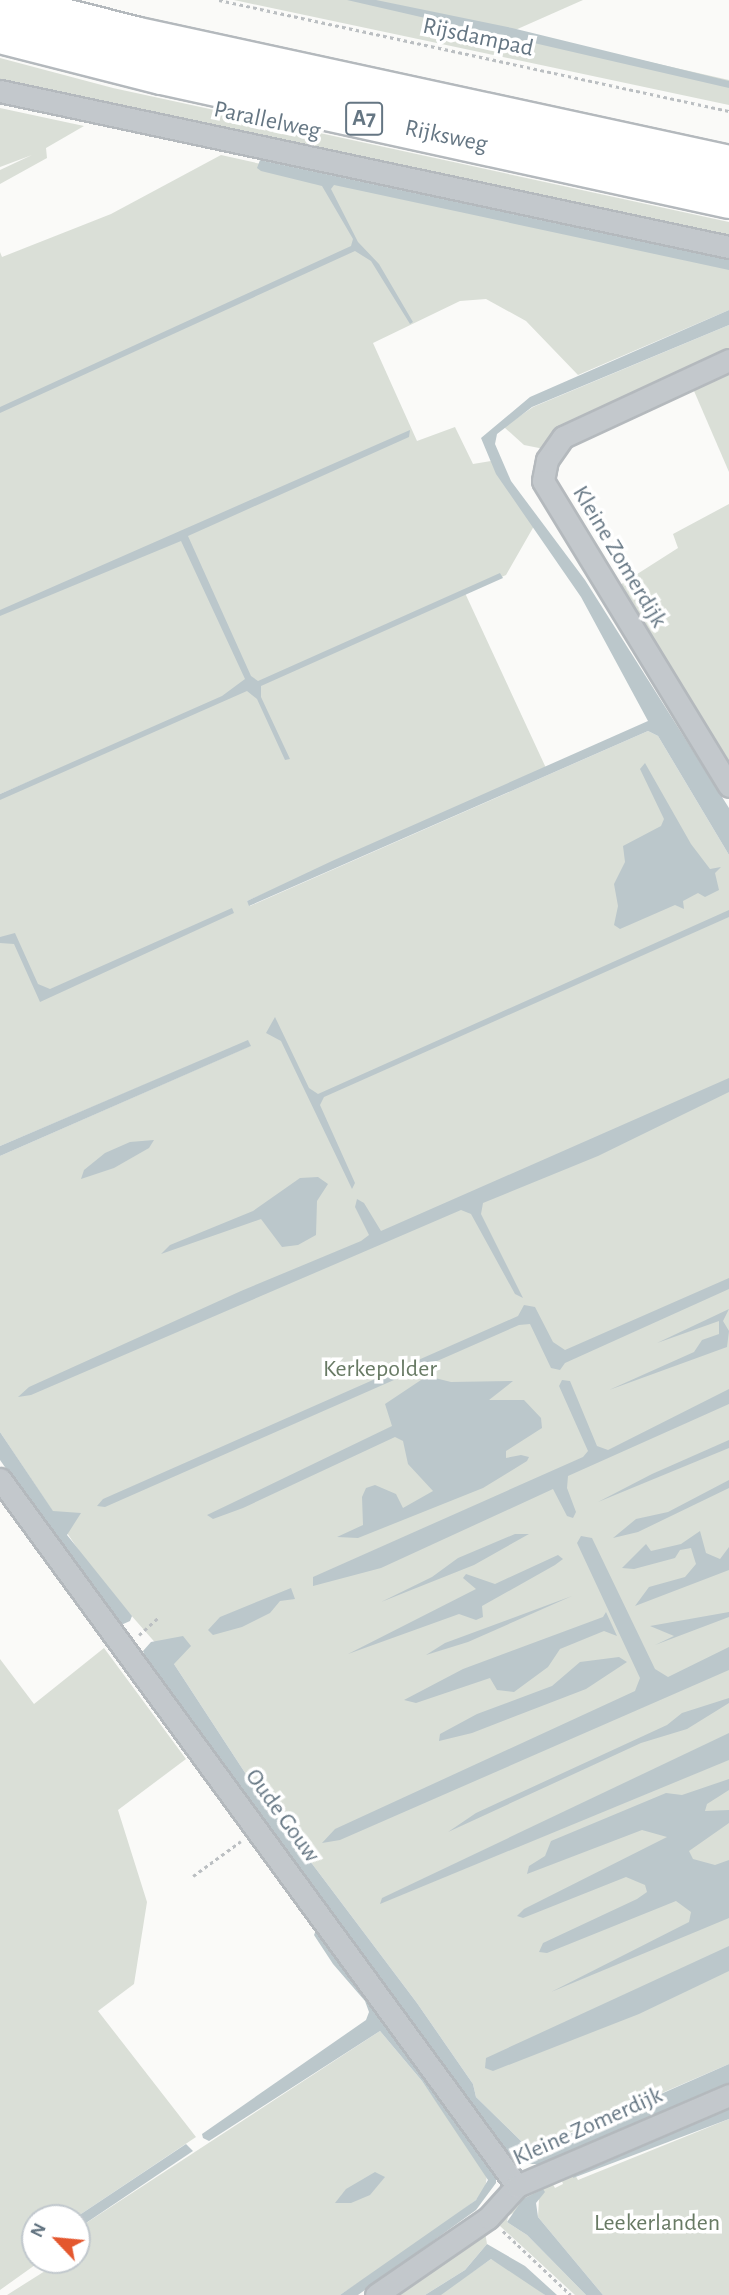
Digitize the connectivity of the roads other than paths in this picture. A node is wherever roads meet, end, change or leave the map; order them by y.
1 (0, 1) edge
2 (0, 34) edge
3 (0, 91) edge
4 (729, 164) edge
5 (729, 199) edge
6 (729, 247) edge
7 (729, 360) edge
8 (729, 786) edge
9 (0, 1479) edge
10 (729, 2095) edge
11 (517, 2186) junction
12 (376, 2295) edge

1 - 4 highway, Rijksweg / A7
2 - 5 highway, Rijksweg / A7
3 - 6 street, Parallelweg
7 - 8 street, Kleine Zomerdijk
9 - 11 street, Oude Gouw
10 - 11 street, Kleine Zomerdijk
11 - 12 street, Kleine Zomerdijk

